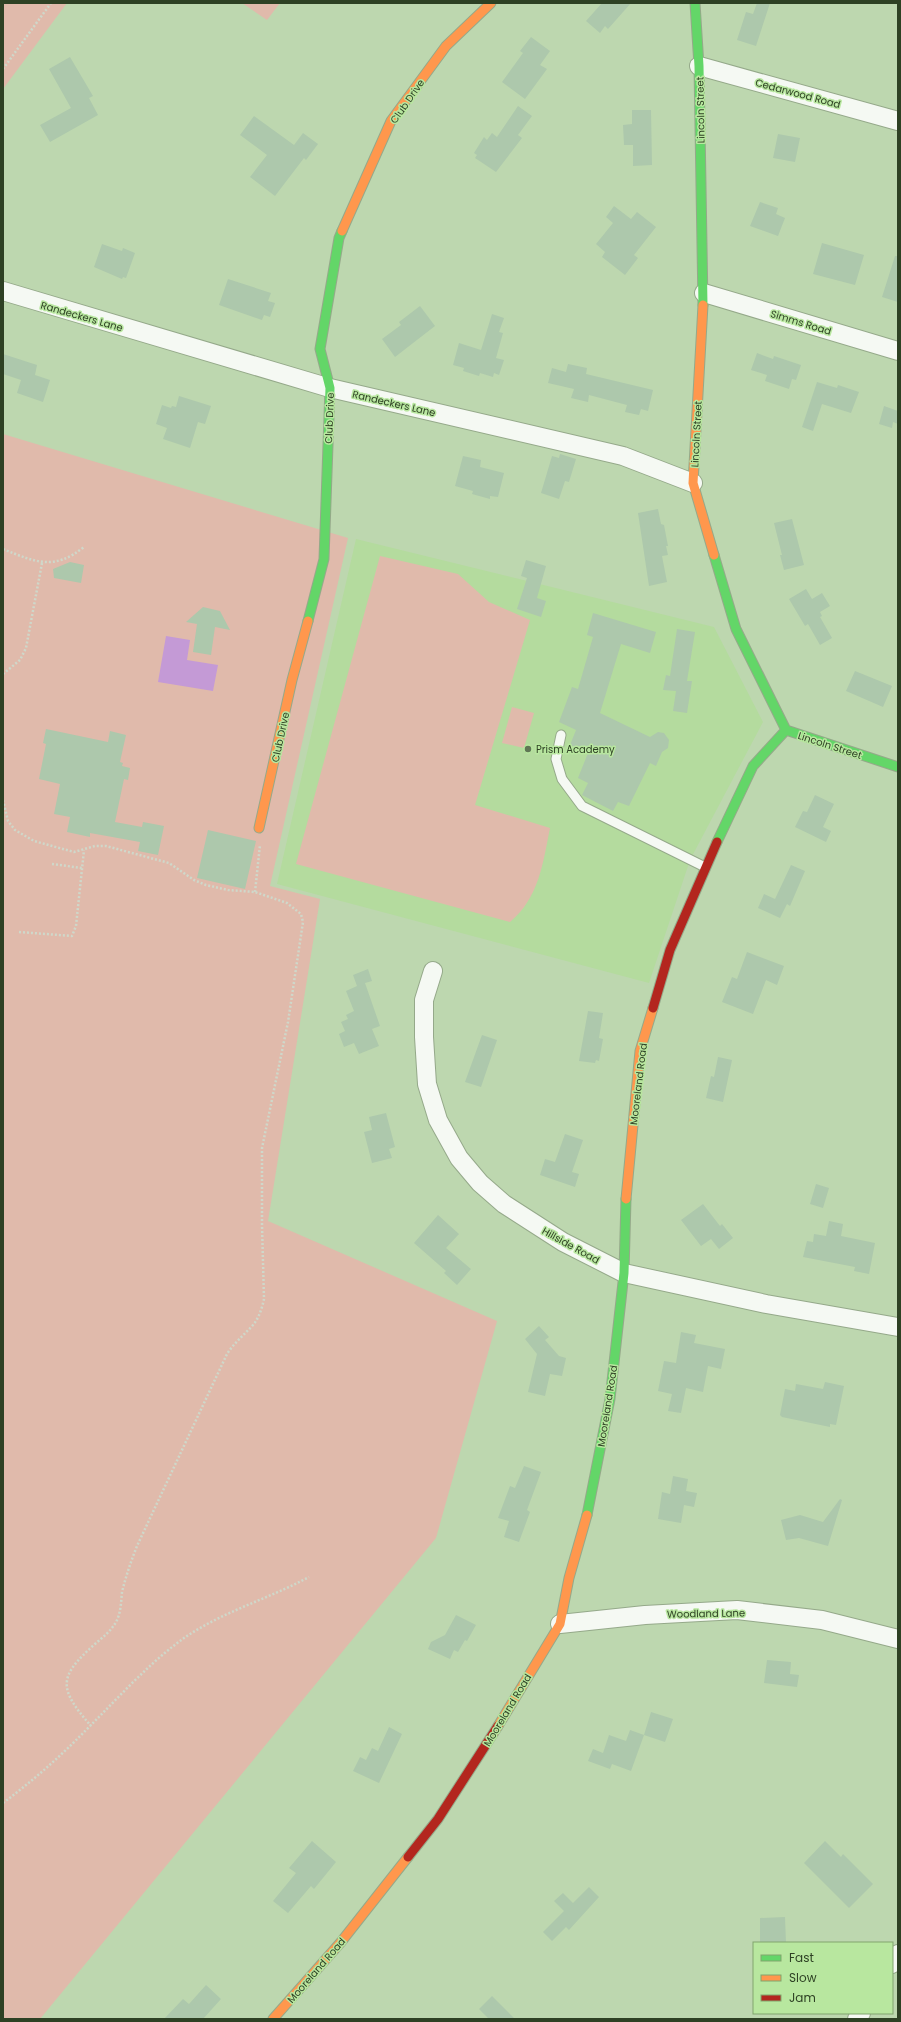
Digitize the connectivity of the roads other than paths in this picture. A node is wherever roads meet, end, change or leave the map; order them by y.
1 (491, 3) edge
2 (694, 3) edge
3 (699, 66) junction
4 (898, 121) edge
5 (3, 291) edge
6 (704, 293) junction
7 (898, 351) edge
8 (330, 388) junction
9 (693, 483) junction
10 (786, 730) junction
11 (561, 735) dead end
12 (898, 767) edge
13 (259, 828) road end
14 (705, 868) junction
15 (433, 971) dead end
16 (624, 1274) junction
17 (898, 1327) edge
18 (560, 1624) junction
19 (898, 1639) edge
20 (273, 2019) edge

1 - 8 street, Club Drive
2 - 3 street, Lincoln Street
3 - 4 street, Cedarwood Road
3 - 6 street, Lincoln Street
5 - 8 street, Randeckers Lane
6 - 7 street, Simms Road
6 - 9 street, Lincoln Street
8 - 9 street, Randeckers Lane
8 - 13 street, Club Drive
9 - 10 street, Lincoln Street
10 - 12 street, Lincoln Street
10 - 14 street, Mooreland Road
11 - 14 lane
14 - 16 street, Mooreland Road
15 - 16 street, Hillside Road
16 - 17 street, Hillside Road
16 - 18 street, Mooreland Road
18 - 19 street, Woodland Lane
18 - 20 street, Mooreland Road

